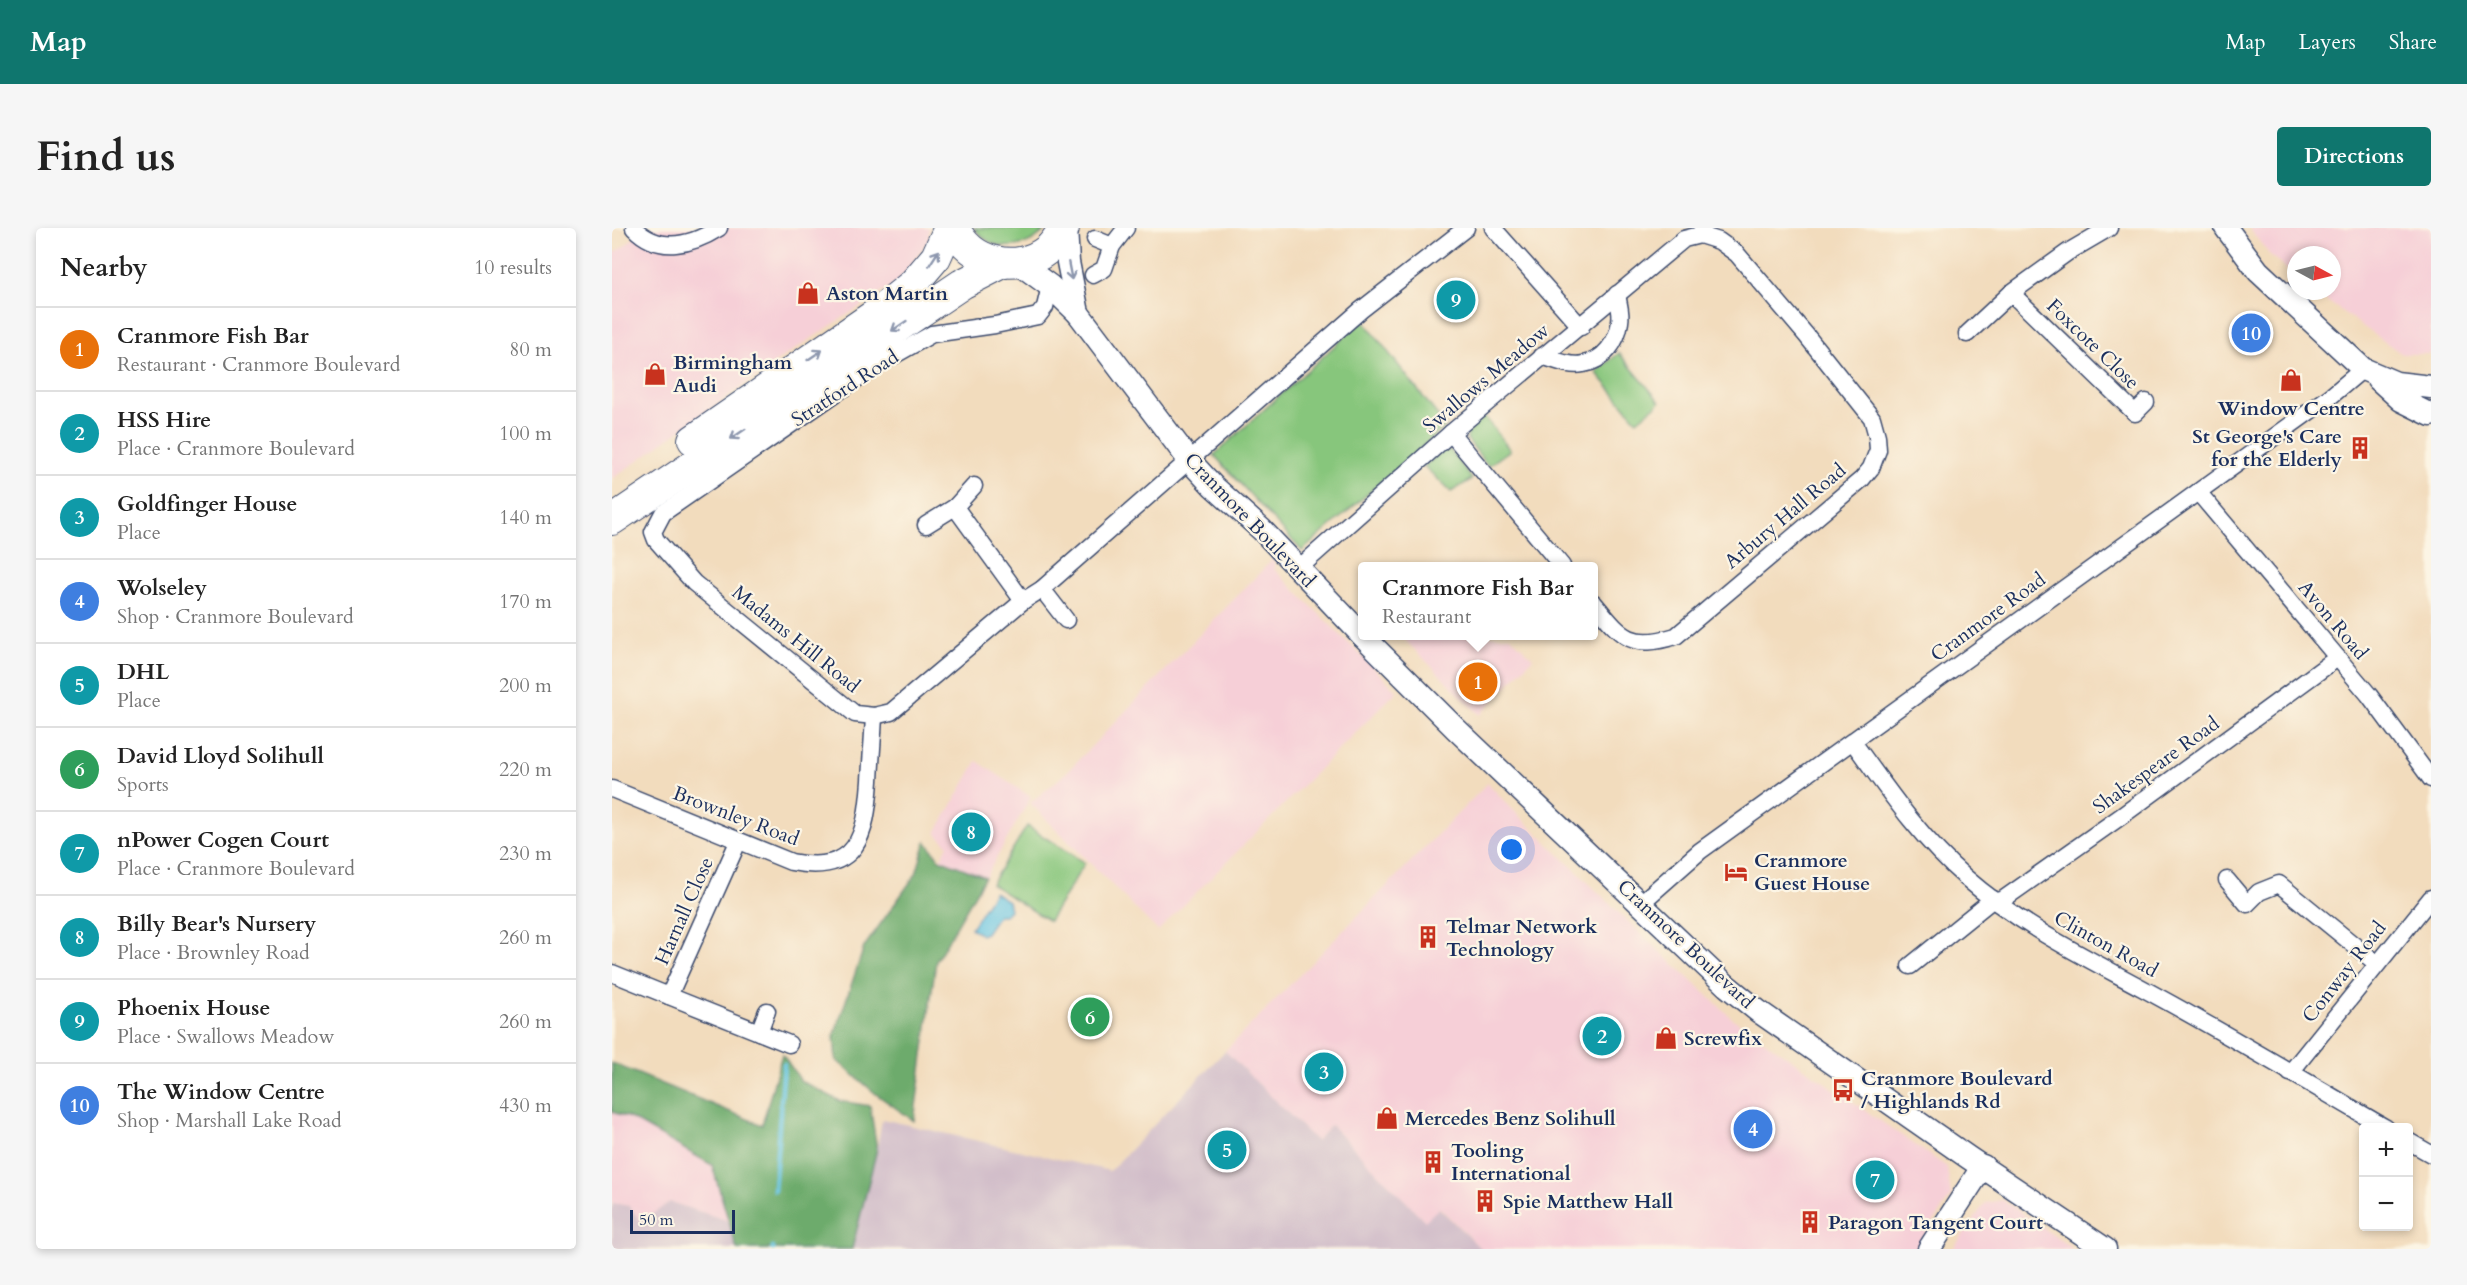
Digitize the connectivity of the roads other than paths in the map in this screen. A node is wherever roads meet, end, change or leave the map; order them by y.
1 (634, 228) edge
2 (719, 228) edge
3 (949, 228) edge
4 (955, 228) edge
5 (1065, 228) edge
6 (1126, 228) edge
7 (1466, 228) edge
8 (1493, 228) edge
9 (2109, 228) edge
10 (2226, 228) edge
11 (1701, 232) edge
12 (1095, 239) dead end
13 (1112, 246) junction
14 (1010, 263) junction
15 (1093, 274) dead end
16 (1050, 286) junction
17 (2011, 293) junction
18 (1617, 294) junction
19 (1078, 314) junction
20 (1581, 327) junction
21 (1966, 334) dead end
22 (1542, 356) junction
23 (2369, 372) junction
24 (2431, 387) edge
25 (2146, 402) dead end
26 (2431, 415) edge
27 (1452, 433) junction
28 (1189, 460) junction
29 (974, 486) dead end
30 (2198, 492) junction
31 (612, 497) edge
32 (955, 507) junction
33 (612, 520) edge
34 (926, 525) dead end
35 (653, 532) joint
36 (1558, 562) edge
37 (1299, 568) junction
38 (1042, 589) junction
39 (1023, 601) junction
40 (1598, 609) edge
41 (1066, 620) dead end
42 (1358, 630) edge
43 (1368, 640) edge
44 (2337, 658) junction
45 (874, 716) junction
46 (1853, 742) junction
47 (2431, 779) edge
48 (612, 789) edge
49 (738, 842) junction
50 (2227, 880) dead end
51 (2431, 898) edge
52 (1995, 901) junction
53 (1641, 903) junction
54 (2376, 963) junction
55 (1910, 966) dead end
56 (612, 973) edge
57 (669, 996) junction
58 (767, 1011) dead end
59 (759, 1032) junction
60 (789, 1044) dead end
61 (2290, 1073) junction
62 (2377, 1123) edge
63 (2413, 1143) edge
64 (2431, 1154) edge
65 (1983, 1166) junction
66 (1929, 1249) edge
67 (2105, 1249) edge

1 - 2 street
31 -> 3 highway
4 - 14 highway
5 - 14 highway, Stratford Road
5 -> 19 street, Cranmore Boulevard
6 - 13 street
7 - 28 street
8 - 20 street
9 - 17 street
10 - 23 street
11 - 18 street, Swallows Meadow
11 - 40 street, Arbury Hall Road
12 - 13 street
13 - 15 street
14 - 16 street, Cranmore Boulevard
14 -> 33 highway, Stratford Road
16 - 19 street, Cranmore Boulevard
16 - 35 street, Stratford Road
17 - 21 street
17 - 25 street, Foxcote Close
18 - 20 street, Swallows Meadow
18 - 22 street
19 - 28 street, Cranmore Boulevard
20 - 22 street, Swallows Meadow
22 - 27 street, Swallows Meadow
23 - 24 street
23 - 26 street
23 - 30 street, Cranmore Road
27 - 36 street
27 - 37 street, Swallows Meadow
28 - 37 street, Cranmore Boulevard
28 - 38 street
29 - 32 street
30 - 44 street, Avon Road
30 - 46 street, Cranmore Road
32 - 34 street
32 - 39 street
35 - 45 street, Madams Hill Road
37 - 42 street, Cranmore Boulevard
38 - 39 street
38 - 41 street
39 - 45 street
43 - 53 street, Cranmore Boulevard
44 - 47 street, Avon Road
44 - 52 street, Shakespeare Road
45 - 49 street, Brownley Road
46 - 52 street, Clinton Road
46 - 53 street, Cranmore Road
48 - 49 street, Brownley Road
49 - 57 street, Harnall Close
50 - 54 street
51 - 54 street, Conway Road
52 - 55 street, Shakespeare Road
52 - 61 street, Clinton Road
53 - 65 street, Cranmore Boulevard
54 - 61 street, Conway Road
56 - 57 street, Harnall Close
57 - 59 street, Harnall Close
58 - 59 street
59 - 60 street, Harnall Close
61 - 62 street, Clinton Road
63 - 64 street
65 - 66 street
65 - 67 street, Cranmore Boulevard

